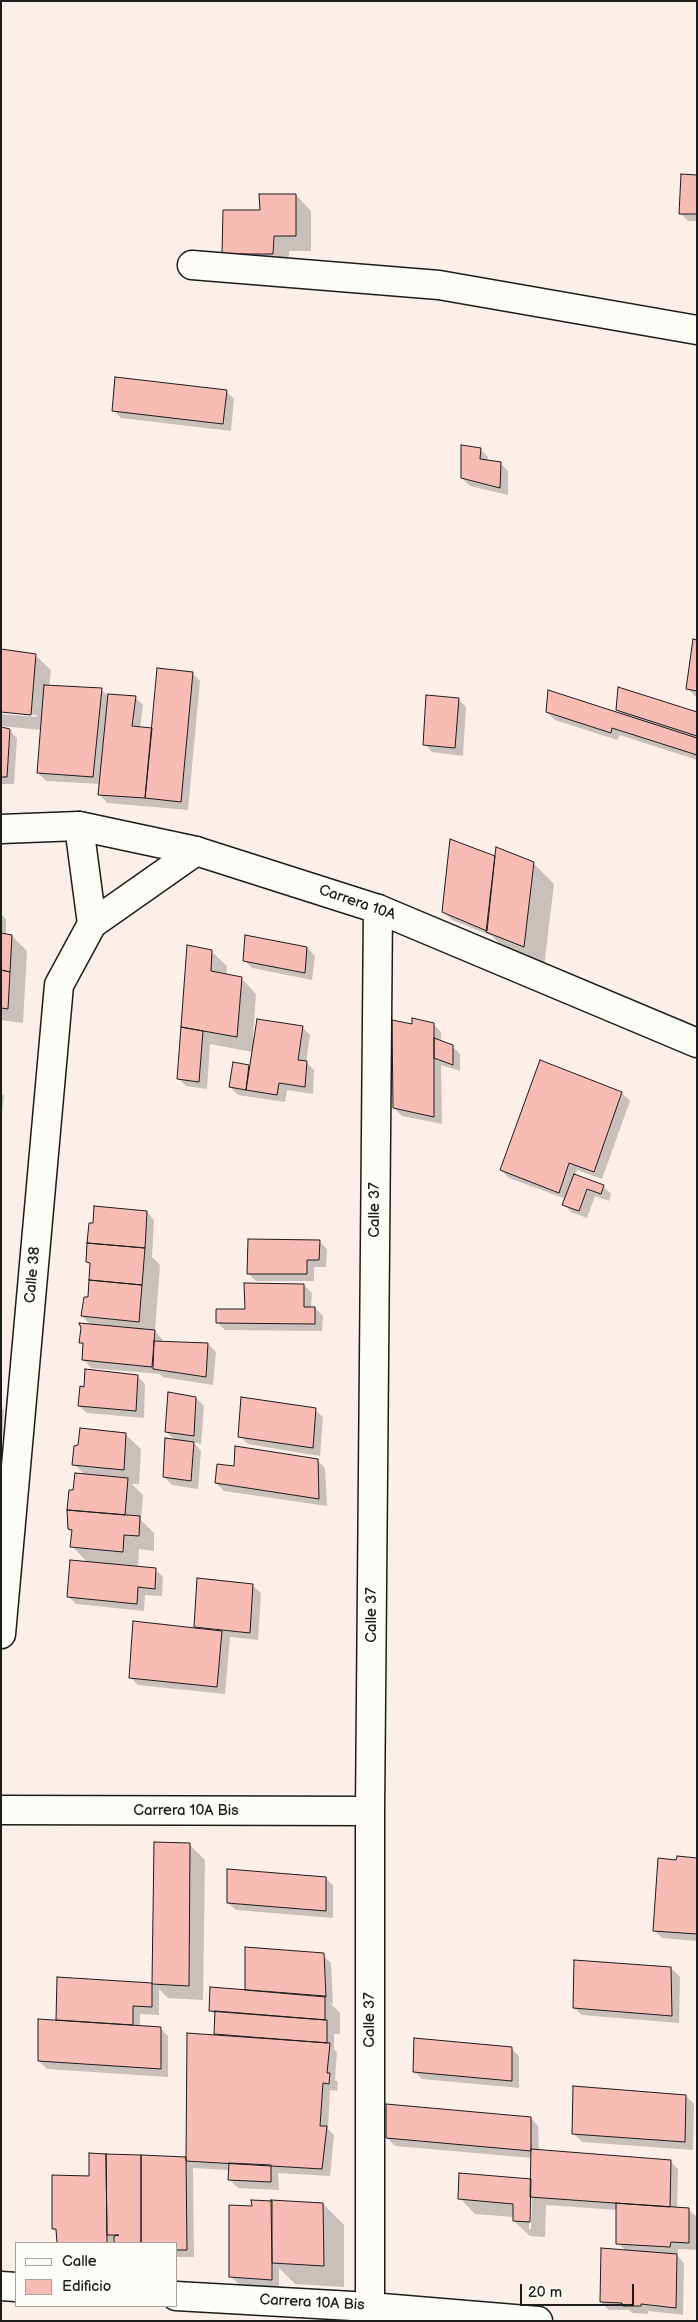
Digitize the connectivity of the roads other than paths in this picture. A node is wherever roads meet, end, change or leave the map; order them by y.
1 (192, 265) dead end
2 (697, 330) edge
3 (79, 826) junction
4 (1, 829) edge
5 (196, 851) junction
6 (378, 908) junction
7 (92, 924) junction
8 (697, 1043) edge
9 (1, 1634) edge
10 (1, 1810) edge
11 (370, 1811) junction
12 (1, 2286) edge
13 (15, 2287) edge
14 (178, 2296) edge
15 (370, 2314) edge
16 (538, 2321) edge

1 - 2 street
3 - 4 street, Carrera 10A
3 - 5 street, Carrera 10A
3 - 7 street
5 - 6 street, Carrera 10A
5 - 7 street
6 - 8 street, Carrera 10A
6 - 11 street, Calle 37
7 - 9 street, Calle 38
10 - 11 street, Carrera 10A Bis
11 - 15 street, Calle 37
12 - 13 street
14 - 15 street, Carrera 10A Bis
15 - 16 street, Carrera 10A Bis

